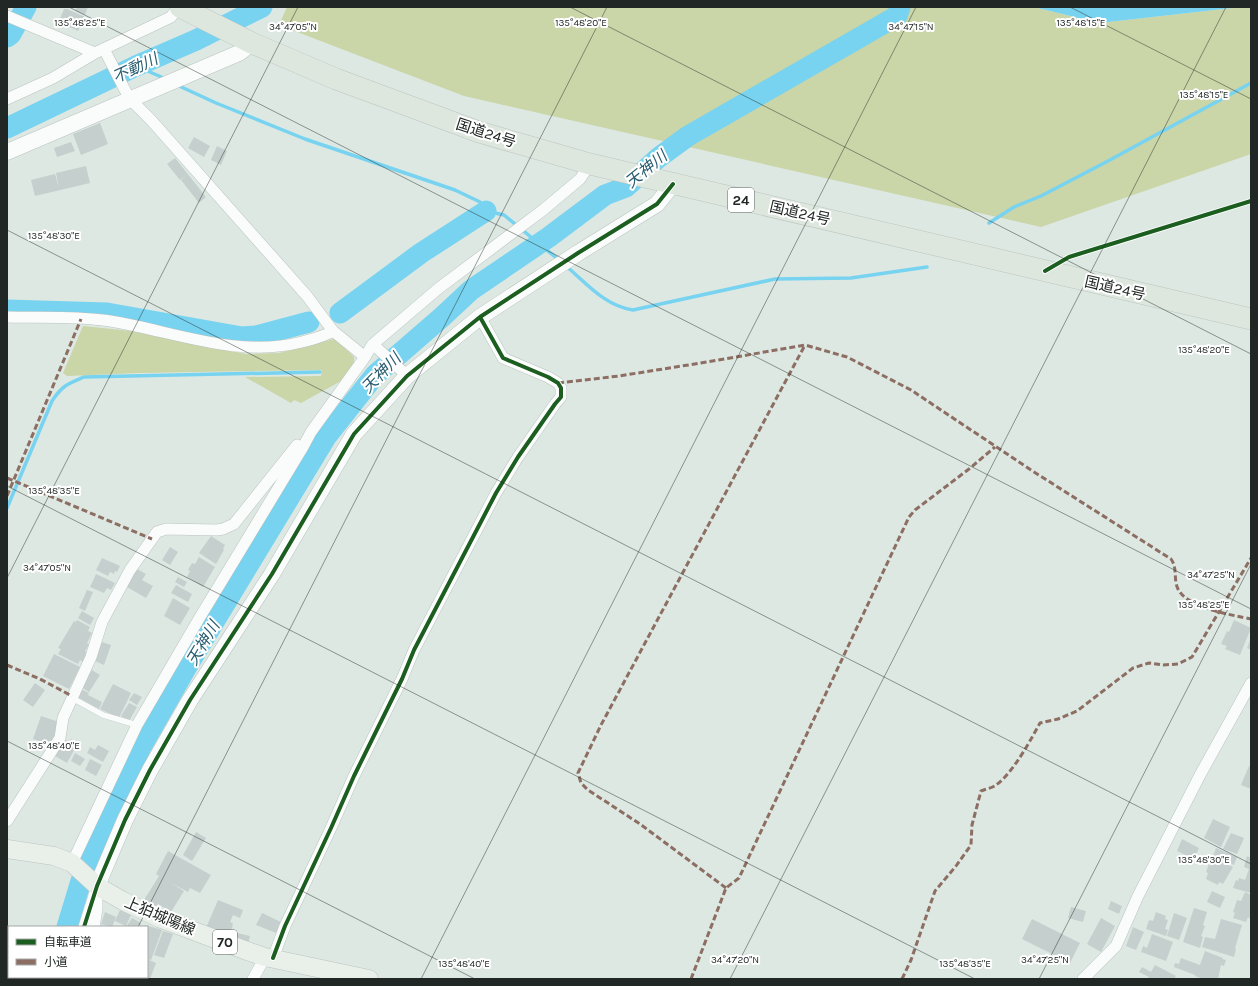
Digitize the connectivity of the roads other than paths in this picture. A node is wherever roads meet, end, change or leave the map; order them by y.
1 (183, 9) edge
2 (7, 16) edge
3 (248, 41) junction
4 (102, 53) junction
5 (128, 95) junction
6 (7, 99) edge
7 (7, 152) edge
8 (590, 164) junction
9 (673, 184) junction
10 (7, 317) edge
11 (480, 317) junction
12 (1251, 319) edge
13 (333, 331) junction
14 (375, 346) junction
15 (365, 357) junction
16 (405, 374) junction
17 (311, 432) junction
18 (1251, 683) edge
19 (72, 696) junction
20 (137, 725) junction
21 (7, 821) edge
22 (7, 849) edge
23 (74, 865) junction
24 (94, 883) junction
25 (84, 926) edge
26 (94, 926) edge
27 (269, 958) junction
28 (254, 979) edge
29 (369, 979) edge
30 (1083, 979) edge

1 - 3 highway, 国道24号 / 24
1 - 4 street
2 - 4 street
3 - 5 street
3 - 8 highway, 国道24号 / 24
4 - 5 street
4 - 6 street
5 - 7 street
5 - 13 street
8 - 9 highway, 国道24号 / 24
8 - 14 street
9 - 11 street
9 - 12 highway, 国道24号 / 24
10 - 13 street
11 - 16 street
11 - 27 street
13 - 15 street
14 - 15 street
14 - 16 street
15 - 17 street
16 - 24 street
17 - 19 street
17 - 20 street
18 - 30 street
19 - 20 lane
19 - 21 street
20 - 23 street
22 - 23 main road, 上狛城陽線 / 70
23 - 24 main road, 上狛城陽線 / 70
24 - 25 street
24 - 26 street
24 - 27 main road, 上狛城陽線 / 70
27 - 28 street
27 - 29 main road, 上狛城陽線 / 70

